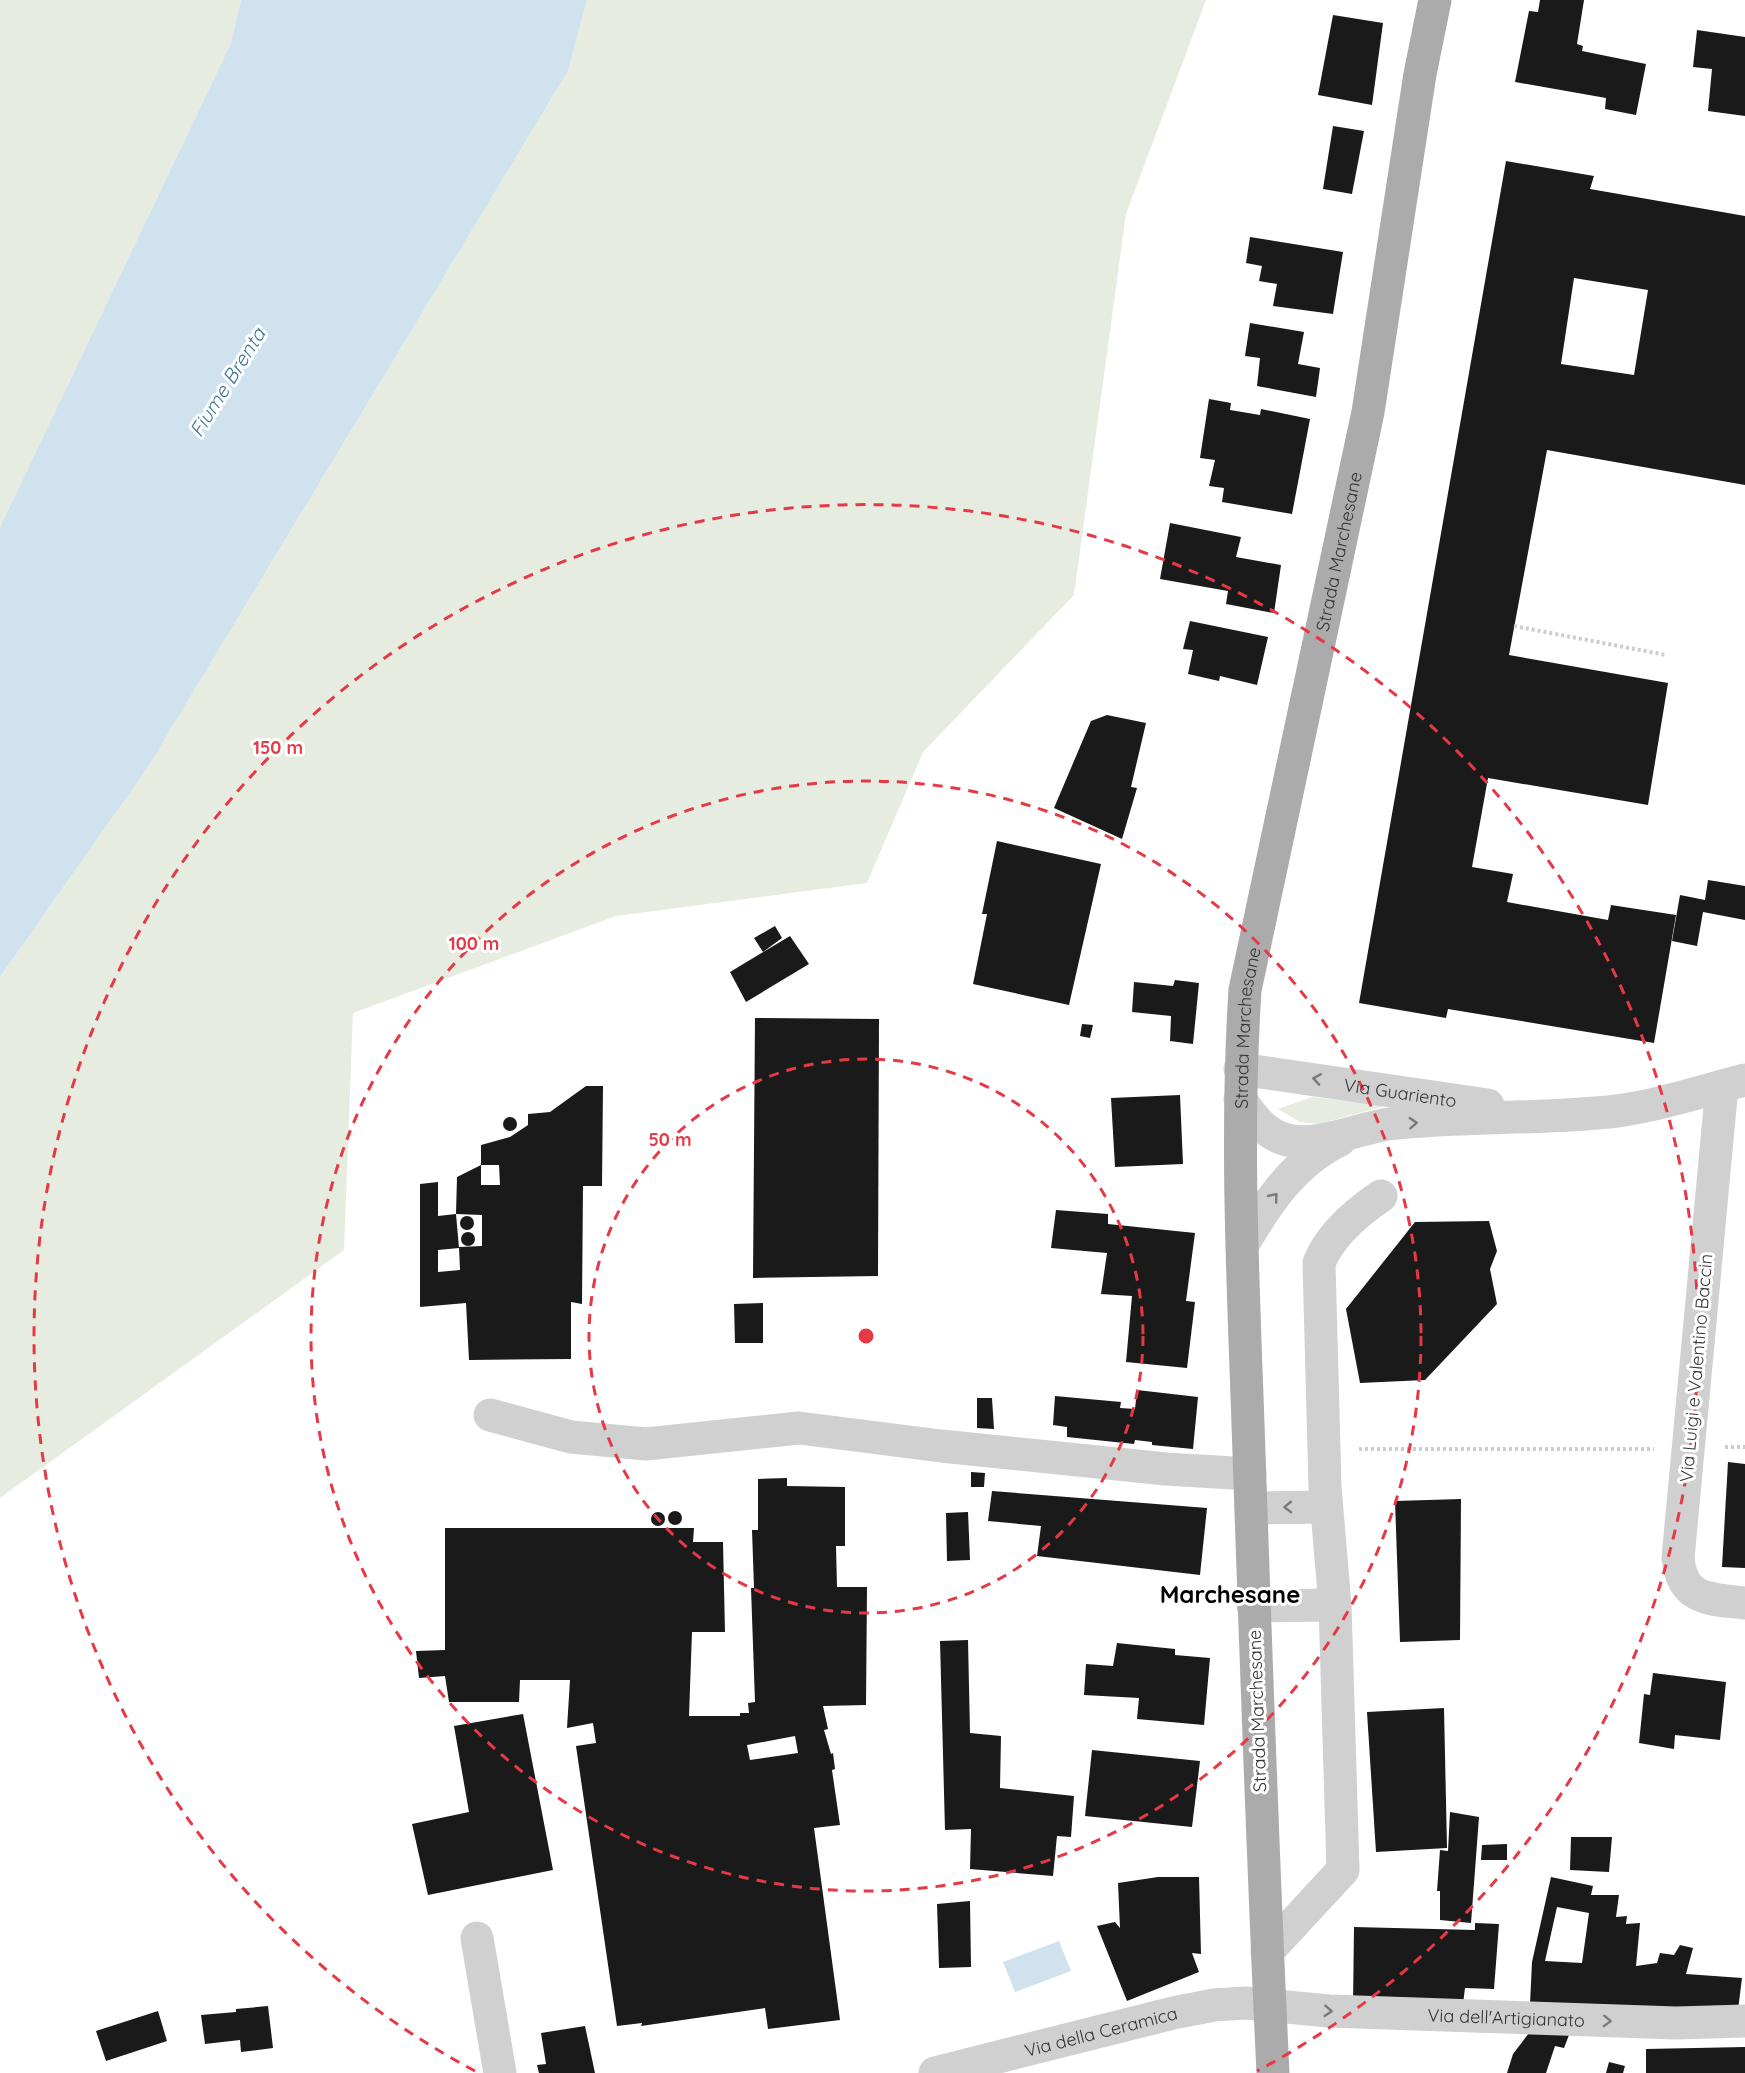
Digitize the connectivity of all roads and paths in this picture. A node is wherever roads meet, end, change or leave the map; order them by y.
1 (1435, 0) edge
2 (1515, 626) dead end
3 (1666, 655) dead end
4 (1733, 1083) edge
5 (1240, 1084) junction
6 (1562, 1115) junction
7 (1355, 1132) junction
8 (1381, 1196) dead end
9 (1242, 1246) junction
10 (490, 1415) dead end
11 (1348, 1449) dead end
12 (1662, 1449) dead end
13 (1250, 1474) junction
14 (1326, 1507) junction
15 (1251, 1508) junction
16 (1745, 1603) edge
17 (1335, 1605) junction
18 (1253, 1606) junction
19 (477, 1938) dead end
20 (1267, 1952) junction
21 (1270, 2005) junction
22 (1745, 2021) edge
23 (500, 2073) edge
24 (935, 2073) edge
25 (1273, 2073) edge

1 - 5 main road, Strada Marchesane
2 - 3 path
4 - 6 street, Via Guariento
4 - 16 street, Via Luigi e Valentino Baccin
6 -> 5 street, Via Guariento
5 - 7 street, Via Guariento
5 - 9 main road, Strada Marchesane
7 -> 6 street, Via Guariento
9 -> 7 street, Via Guariento
8 - 14 street
9 - 13 main road, Strada Marchesane
10 - 13 street
11 - 12 path
13 - 15 main road, Strada Marchesane
14 -> 15 street
14 - 17 street
15 - 18 main road, Strada Marchesane
17 - 18 street
17 - 20 street
18 - 20 main road, Strada Marchesane
19 - 23 street
20 - 21 main road, Strada Marchesane
21 -> 22 street, Via dell'Artigianato
21 - 24 street, Via della Ceramica
21 - 25 main road, Strada Marchesane

